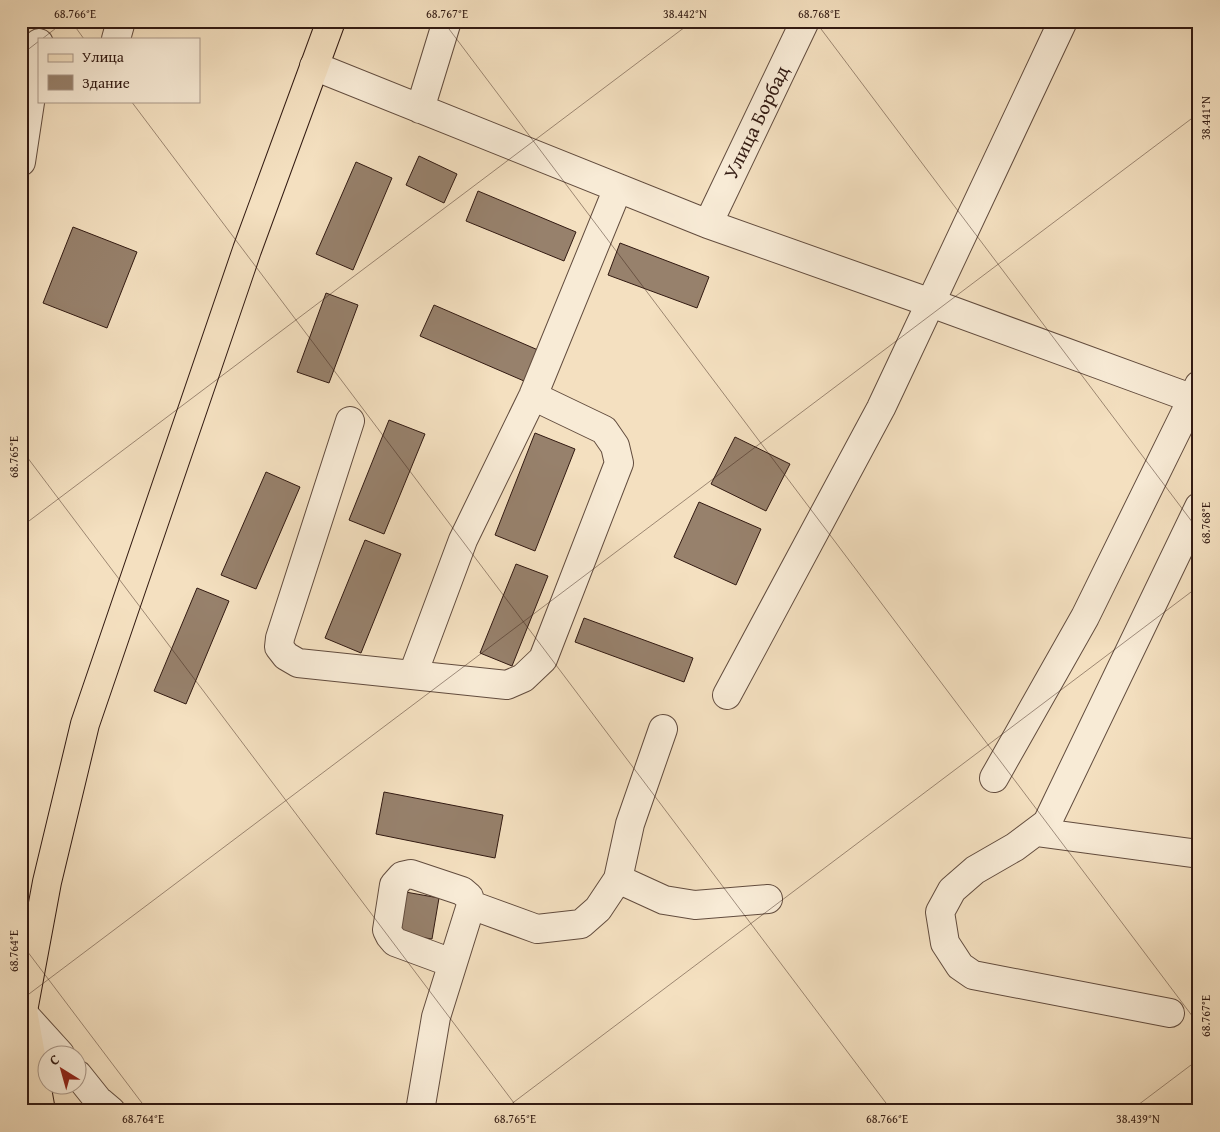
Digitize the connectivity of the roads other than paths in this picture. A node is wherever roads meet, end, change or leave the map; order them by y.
1 (42, 21) edge
2 (121, 21) edge
3 (331, 21) edge
4 (446, 21) edge
5 (805, 21) edge
6 (1063, 21) edge
7 (39, 38) edge
8 (116, 38) edge
9 (38, 57) edge
10 (314, 66) junction
11 (36, 85) edge
12 (420, 109) junction
13 (21, 162) edge
14 (618, 188) junction
15 (708, 224) junction
16 (931, 303) junction
17 (1197, 395) edge
18 (533, 396) junction
19 (350, 421) dead end
20 (1199, 508) edge
21 (413, 674) junction
22 (727, 695) dead end
23 (663, 729) dead end
24 (994, 778) dead end
25 (1036, 832) junction
26 (1199, 854) edge
27 (618, 879) junction
28 (768, 899) dead end
29 (471, 905) junction
30 (452, 963) junction
31 (22, 1011) edge
32 (1170, 1013) dead end
33 (51, 1044) edge
34 (88, 1088) edge
35 (41, 1111) edge
36 (111, 1111) edge
37 (420, 1111) edge

1 - 7 street
2 - 8 street
3 - 10 main road
4 - 12 street
5 - 15 street, Улица Борбад
6 - 16 street
9 - 11 street
10 - 12 street
10 - 31 main road
11 - 13 street
12 - 14 street
14 - 15 street
14 - 18 street
15 - 16 street
16 - 17 street
16 - 22 street
17 - 24 street
18 - 21 street
18 - 21 street
19 - 21 street
20 - 25 street
23 - 27 street
25 - 26 street
25 - 32 street
27 - 28 street
27 - 29 street
29 - 30 street
29 - 30 street
30 - 37 street
31 - 33 street
31 - 35 main road
34 - 36 street

